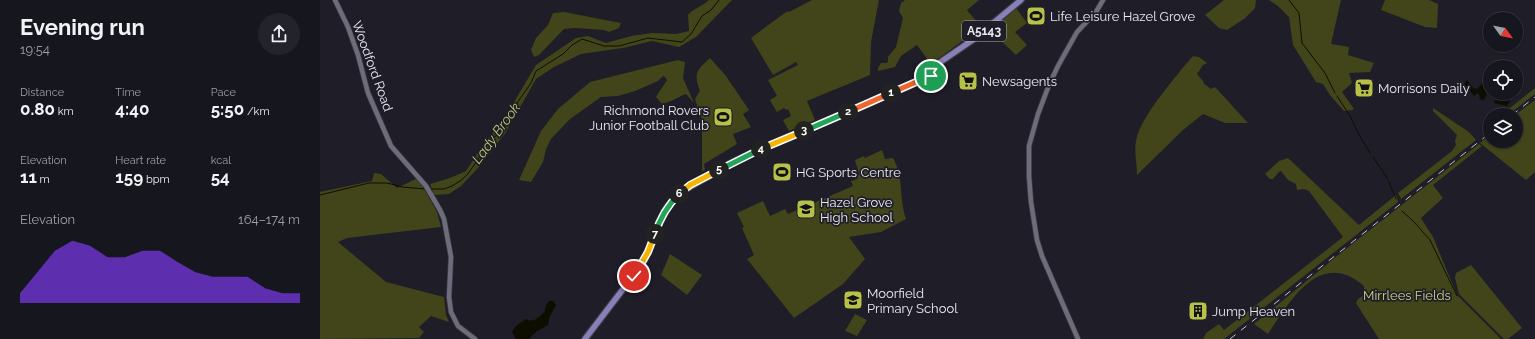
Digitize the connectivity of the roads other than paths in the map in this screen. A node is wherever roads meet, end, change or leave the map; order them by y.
1 (335, 0) edge
2 (1021, 0) edge
3 (1102, 0) edge
4 (475, 339) edge
5 (585, 339) edge
6 (1078, 339) edge

1 - 4 street, Woodford Road
2 - 5 main road, A5143
3 - 6 street

